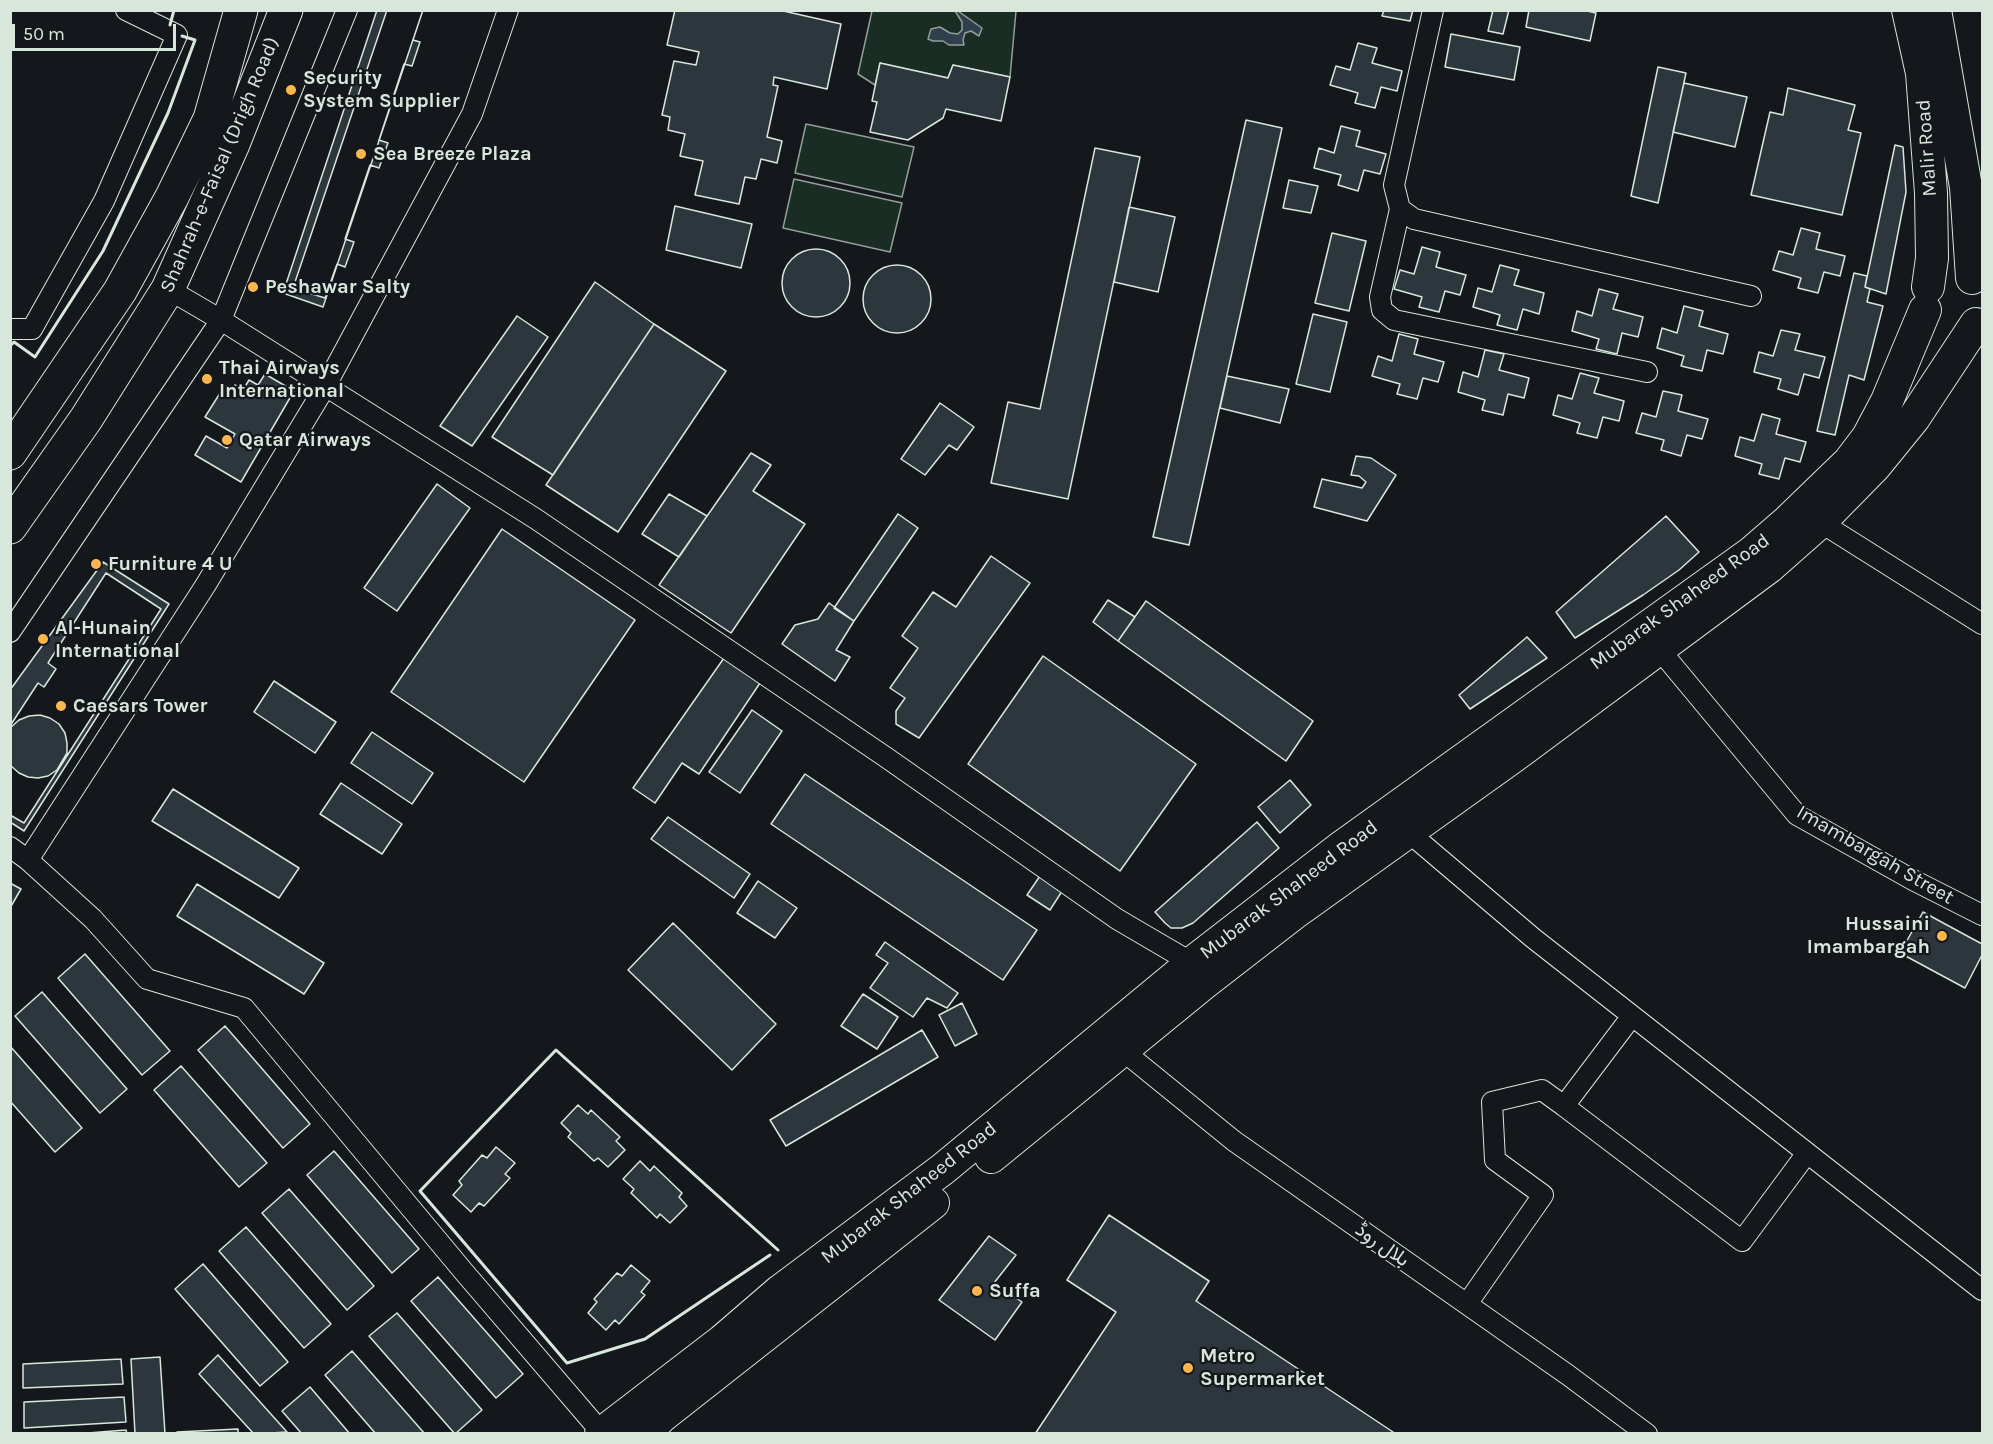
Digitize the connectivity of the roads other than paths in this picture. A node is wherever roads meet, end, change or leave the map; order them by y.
1 (126, 10) edge
2 (241, 10) edge
3 (286, 10) edge
4 (347, 10) edge
5 (508, 10) edge
6 (1433, 10) edge
7 (1908, 10) edge
8 (1935, 10) edge
9 (1400, 209) junction
10 (1977, 285) edge
11 (168, 289) junction
12 (1751, 296) dead end
13 (1927, 299) junction
14 (1979, 319) edge
15 (221, 320) junction
16 (10, 328) edge
17 (1647, 372) dead end
18 (325, 387) junction
19 (10, 453) edge
20 (1820, 522) junction
21 (10, 527) edge
22 (1983, 624) edge
23 (10, 632) edge
24 (1659, 649) junction
25 (1407, 831) junction
26 (10, 847) edge
27 (28, 860) junction
28 (1983, 915) edge
29 (1192, 963) junction
30 (1632, 1016) junction
31 (1122, 1050) junction
32 (1564, 1106) junction
33 (1807, 1153) junction
34 (1983, 1290) edge
35 (1467, 1304) junction
36 (602, 1433) edge
37 (644, 1434) edge
38 (1647, 1434) edge

1 - 16 street
2 - 19 highway, Shahrah-e-Faisal (Drigh Road)
3 - 11 highway, Shahrah-e-Faisal (Drigh Road)
4 - 15 street
5 - 18 street
6 - 9 street
7 - 13 main road, Malir Road
8 - 10 main road, Malir Road
9 - 12 street
9 - 17 street
10 - 13 main road
11 - 15 street
11 - 21 highway, Shahrah-e-Faisal (Drigh Road)
13 - 14 main road
13 - 29 main road, Mubarak Shaheed Road
14 - 20 main road, Mubarak Shaheed Road
15 - 18 street
15 - 23 street
18 - 27 street
18 - 29 street
20 - 22 street
20 - 24 main road, Mubarak Shaheed Road
24 - 25 main road, Mubarak Shaheed Road
24 - 28 street, Imambargah Street
25 - 30 street
25 - 31 main road, Mubarak Shaheed Road
26 - 27 street
27 - 36 street
29 - 36 main road, Mubarak Shaheed Road
30 - 32 street
30 - 33 street
31 - 35 street, بلال روڈ
31 - 37 main road, Mubarak Shaheed Road
32 - 33 street
32 - 35 street
33 - 34 street
35 - 38 street, بلال روڈ

